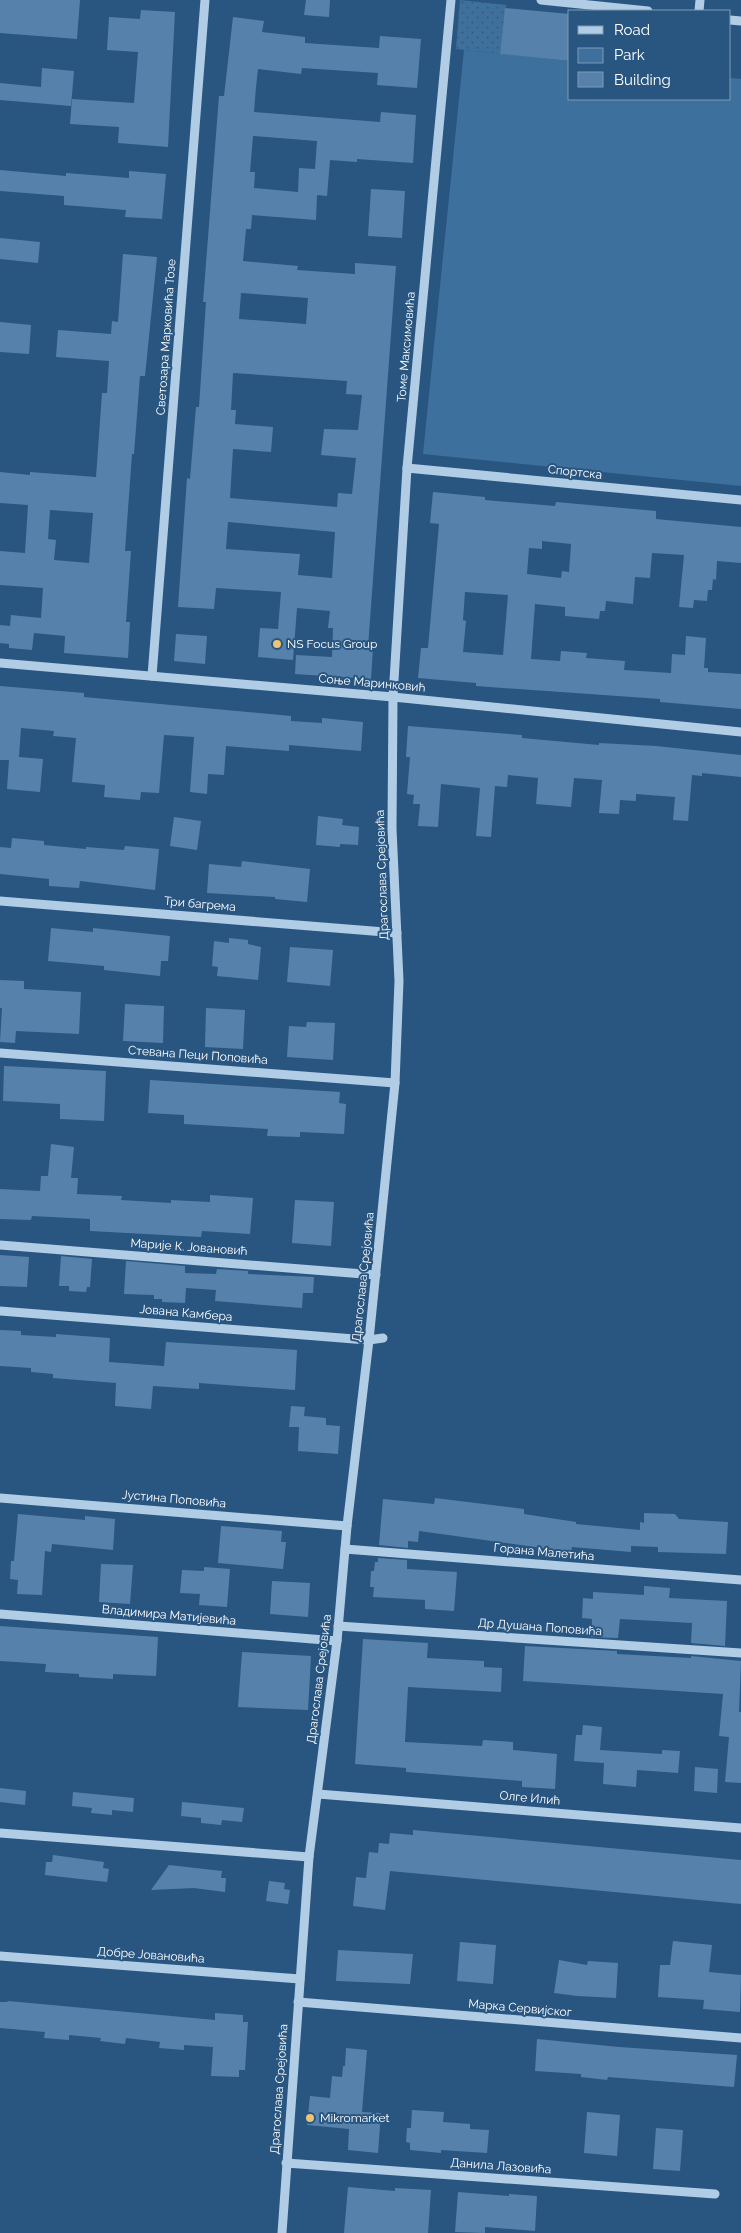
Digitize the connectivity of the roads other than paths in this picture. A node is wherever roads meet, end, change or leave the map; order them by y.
1 (204, 0) edge
2 (451, 0) edge
3 (541, 0) edge
4 (638, 10) edge
5 (407, 468) junction
6 (741, 500) edge
7 (0, 663) edge
8 (152, 676) junction
9 (393, 697) junction
10 (741, 732) edge
11 (0, 901) edge
12 (397, 933) junction
13 (0, 1053) edge
14 (395, 1083) junction
15 (0, 1245) edge
16 (376, 1275) junction
17 (0, 1311) edge
18 (383, 1338) dead end
19 (369, 1340) junction
20 (0, 1498) edge
21 (346, 1526) junction
22 (345, 1549) junction
23 (741, 1580) edge
24 (0, 1614) edge
25 (338, 1626) junction
26 (337, 1641) junction
27 (741, 1653) edge
28 (318, 1794) junction
29 (741, 1828) edge
30 (0, 1832) edge
31 (309, 1856) junction
32 (0, 1956) edge
33 (300, 1979) junction
34 (298, 2002) junction
35 (741, 2038) edge
36 (286, 2163) junction
37 (715, 2194) dead end
38 (282, 2233) edge

1 - 8 street, Светозара Марковића Тозе
2 - 5 street, Томе Максимовића
3 - 4 street
5 - 6 street, Спортска
5 - 9 street, Томе Максимовића
7 - 8 street, Соње Маринковић
8 - 9 street, Соње Маринковић
9 - 10 street, Соње Маринковић
9 - 12 street, Драгослава Срејовића
11 - 12 street, Три багрема
12 - 14 street, Драгослава Срејовића
13 - 14 street, Стевана Пеци Поповића
14 - 16 street, Драгослава Срејовића
15 - 16 street, Марије К. Јовановић
16 - 19 street, Драгослава Срејовића
17 - 19 street, Јована Камбера
18 - 19 street, Јована Камбера
19 - 21 street, Драгослава Срејовића
20 - 21 street, Јустина Поповића
21 - 22 street, Драгослава Срејовића
22 - 23 street, Горана Малетића
22 - 25 street, Драгослава Срејовића
24 - 26 street, Владимира Матијевића
25 - 26 street, Драгослава Срејовића
25 - 27 street, Др Душана Поповића
26 - 28 street, Драгослава Срејовића
28 - 29 street, Олге Илић
28 - 31 street, Драгослава Срејовића
30 - 31 street
31 - 33 street, Драгослава Срејовића
32 - 33 street, Добре Јовановића
33 - 34 street, Драгослава Срејовића
34 - 35 street, Марка Сервијског
34 - 36 street, Драгослава Срејовића
36 - 37 street, Данила Лазовића
36 - 38 street, Драгослава Срејовића

